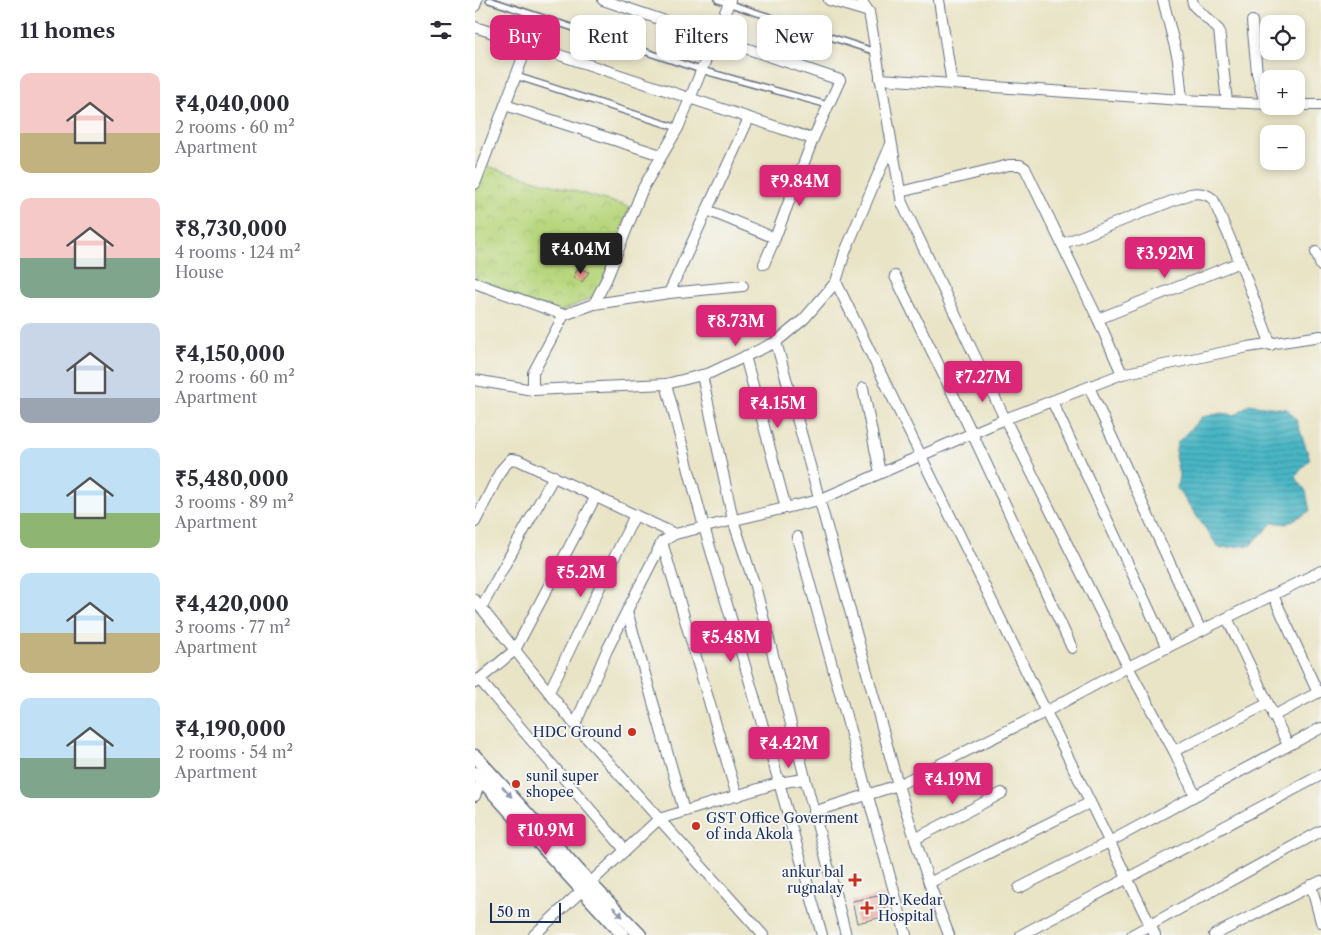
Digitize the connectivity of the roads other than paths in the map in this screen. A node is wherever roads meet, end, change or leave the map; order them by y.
1 (477, 0) edge
2 (489, 0) edge
3 (603, 0) edge
4 (718, 0) edge
5 (829, 0) edge
6 (861, 0) edge
7 (939, 0) edge
8 (1163, 0) edge
9 (1192, 0) edge
10 (729, 2) edge
11 (626, 4) edge
12 (475, 6) edge
13 (869, 12) junction
14 (656, 15) edge
15 (724, 15) edge
16 (1252, 21) dead end
17 (475, 26) edge
18 (490, 31) edge
19 (747, 49) edge
20 (875, 52) junction
21 (560, 55) edge
22 (522, 60) edge
23 (705, 60) edge
24 (701, 70) junction
25 (516, 76) junction
26 (881, 79) junction
27 (1260, 82) edge
28 (952, 84) junction
29 (689, 98) junction
30 (1182, 100) junction
31 (1227, 102) junction
32 (1260, 104) edge
33 (505, 105) junction
34 (828, 105) junction
35 (1305, 105) edge
36 (1321, 105) edge
37 (749, 118) junction
38 (678, 128) junction
39 (813, 139) junction
40 (891, 143) junction
41 (661, 155) junction
42 (475, 184) edge
43 (900, 192) junction
44 (707, 210) junction
45 (775, 238) junction
46 (1062, 244) junction
47 (1316, 252) dead end
48 (1240, 262) junction
49 (765, 264) dead end
50 (1321, 266) edge
51 (895, 276) dead end
52 (836, 282) junction
53 (475, 283) edge
54 (743, 286) dead end
55 (669, 292) junction
56 (594, 304) junction
57 (564, 315) junction
58 (1098, 319) junction
59 (1321, 336) edge
60 (776, 342) junction
61 (1271, 345) junction
62 (745, 356) junction
63 (1121, 374) junction
64 (702, 375) junction
65 (475, 380) edge
66 (666, 384) junction
67 (1089, 387) junction
68 (863, 388) dead end
69 (533, 390) junction
70 (1052, 401) junction
71 (1005, 419) junction
72 (972, 433) junction
73 (921, 455) junction
74 (880, 473) junction
75 (554, 476) junction
76 (596, 496) junction
77 (819, 500) junction
78 (786, 508) junction
79 (635, 515) junction
80 (733, 520) junction
81 (475, 522) edge
82 (704, 527) junction
83 (675, 534) junction
84 (797, 537) dead end
85 (662, 542) junction
86 (1321, 571) edge
87 (1273, 595) junction
88 (478, 604) edge
89 (627, 611) junction
90 (1227, 618) junction
91 (1201, 631) junction
92 (1072, 648) dead end
93 (1167, 648) junction
94 (515, 650) junction
95 (1128, 667) junction
96 (477, 681) edge
97 (549, 692) junction
98 (1319, 692) edge
99 (1267, 704) junction
100 (1045, 712) junction
101 (1273, 716) junction
102 (575, 725) junction
103 (1320, 730) edge
104 (1288, 745) junction
105 (1174, 751) junction
106 (475, 756) edge
107 (481, 774) edge
108 (1321, 775) edge
109 (805, 779) junction
110 (778, 783) junction
111 (898, 785) junction
112 (1002, 794) dead end
113 (867, 795) junction
114 (1195, 795) junction
115 (475, 796) edge
116 (737, 796) junction
117 (1089, 803) junction
118 (685, 811) junction
119 (813, 812) junction
120 (659, 819) junction
121 (1321, 831) edge
122 (915, 839) junction
123 (1109, 842) junction
124 (625, 850) junction
125 (1128, 878) junction
126 (1316, 883) edge
127 (929, 884) junction
128 (585, 887) junction
129 (1019, 888) dead end
130 (1321, 922) edge
131 (1152, 930) edge
132 (534, 935) edge
133 (623, 935) edge
134 (640, 935) edge
135 (763, 935) edge
136 (822, 935) edge
137 (847, 935) edge
138 (906, 935) edge
139 (949, 935) edge
140 (1021, 935) edge
141 (1132, 935) edge
142 (1214, 935) edge

1 - 12 street
2 - 24 lane
3 - 11 street
4 - 10 lane
5 - 13 street
6 - 13 street
7 - 28 street
8 - 30 street
9 - 31 street
10 - 15 street
10 - 20 lane
11 - 14 street
13 - 20 street
16 - 27 street
17 - 18 street
19 - 34 street
20 - 26 street
21 - 29 street
22 - 25 street
23 - 24 street
24 - 29 street
24 - 34 lane
25 - 33 street
25 - 38 lane
26 - 28 street
26 - 40 street
28 - 30 street
29 - 37 street
29 - 38 street
30 - 31 street
31 - 32 street
33 - 41 street
33 - 42 street
34 - 39 street
35 - 36 street
37 - 39 street
37 - 44 street
38 - 41 street
39 - 45 street
40 - 43 street
40 - 52 street
41 - 56 street
43 - 46 street
43 - 71 street
44 - 45 street
44 - 55 street
45 - 49 street
46 - 48 street
46 - 58 street
47 - 50 street
48 - 58 street
48 - 61 street
51 - 72 street
52 - 60 street
52 - 73 street
53 - 57 street
54 - 55 street
55 - 56 street
56 - 57 street
57 - 69 street
58 - 63 street
59 - 61 street
60 - 62 street
60 - 77 street
61 - 63 street
62 - 64 street
62 - 78 street
63 - 67 street
64 - 66 street
64 - 80 street
65 - 69 street
66 - 69 street
66 - 82 street
67 - 70 street
67 - 91 street
68 - 74 street
70 - 71 street
70 - 93 street
71 - 72 street
71 - 95 street
72 - 73 street
72 - 92 street
73 - 74 street
73 - 100 street
74 - 77 street
75 - 76 street
75 - 81 street
75 - 88 street
76 - 79 street
76 - 94 street
77 - 78 street
77 - 111 street
78 - 80 street
79 - 83 street
79 - 97 street
80 - 82 street
80 - 109 street
82 - 83 street
82 - 110 street
83 - 85 street
84 - 113 street
85 - 89 street
85 - 116 street
86 - 87 street
87 - 90 street
87 - 98 street
88 - 94 street
89 - 102 street
89 - 118 street
90 - 91 street
90 - 99 street
91 - 93 street
93 - 95 street
94 - 96 street
94 - 97 street
95 - 100 street
95 - 105 street
96 - 124 street
97 - 102 street
98 - 101 street
99 - 101 street
99 - 105 street
100 - 111 street
100 - 117 street
101 - 104 street
102 - 120 street
103 - 104 street
104 - 114 street
105 - 114 street
106 - 107 street
107 - 115 street
107 - 128 street
108 - 125 street
109 - 110 street
109 - 119 street
110 - 116 street
110 - 136 street
111 - 113 street
111 - 122 street
112 - 122 street
113 - 119 street
113 - 138 street
114 - 123 street
116 - 118 street
117 - 123 street
117 - 127 street
118 - 120 street
119 - 137 street
120 - 124 street
120 - 135 street
121 - 131 street
122 - 127 street
123 - 125 street
123 - 129 street
124 - 128 street
125 - 131 street
125 - 140 street
126 - 130 street
126 - 142 street
127 - 139 street
128 - 132 street
128 - 133 street
128 -> 134 street
131 - 141 street

